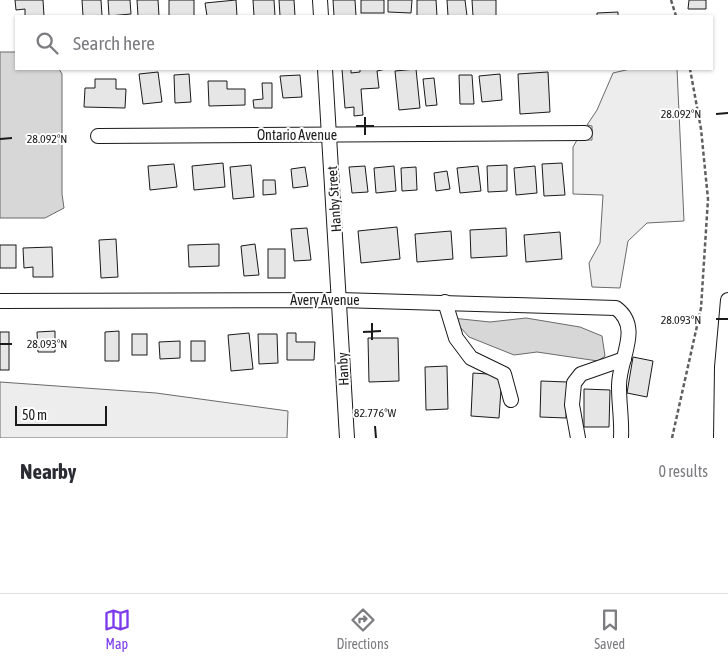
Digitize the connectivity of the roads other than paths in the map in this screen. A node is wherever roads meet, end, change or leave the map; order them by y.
1 (320, 0) edge
2 (321, 15) edge
3 (325, 70) edge
4 (585, 133) dead end
5 (330, 135) junction
6 (98, 136) dead end
7 (340, 300) junction
8 (728, 300) edge
9 (0, 301) edge
10 (446, 302) junction
11 (624, 360) junction
12 (511, 400) dead end
13 (725, 416) edge
14 (347, 438) edge
15 (578, 438) edge
16 (621, 438) edge
17 (721, 438) edge

1 - 2 street
3 - 5 street, Hanby Street
4 - 5 street, Ontario Avenue
5 - 6 street, Ontario Avenue
5 - 7 street, Hanby Street
7 - 9 street, Avery Avenue
7 - 10 street, Avery Avenue
7 - 14 street, Hanby
8 - 13 street
10 - 11 street, Avery Avenue
10 - 12 street
11 - 15 street
11 - 16 street
13 - 17 street

